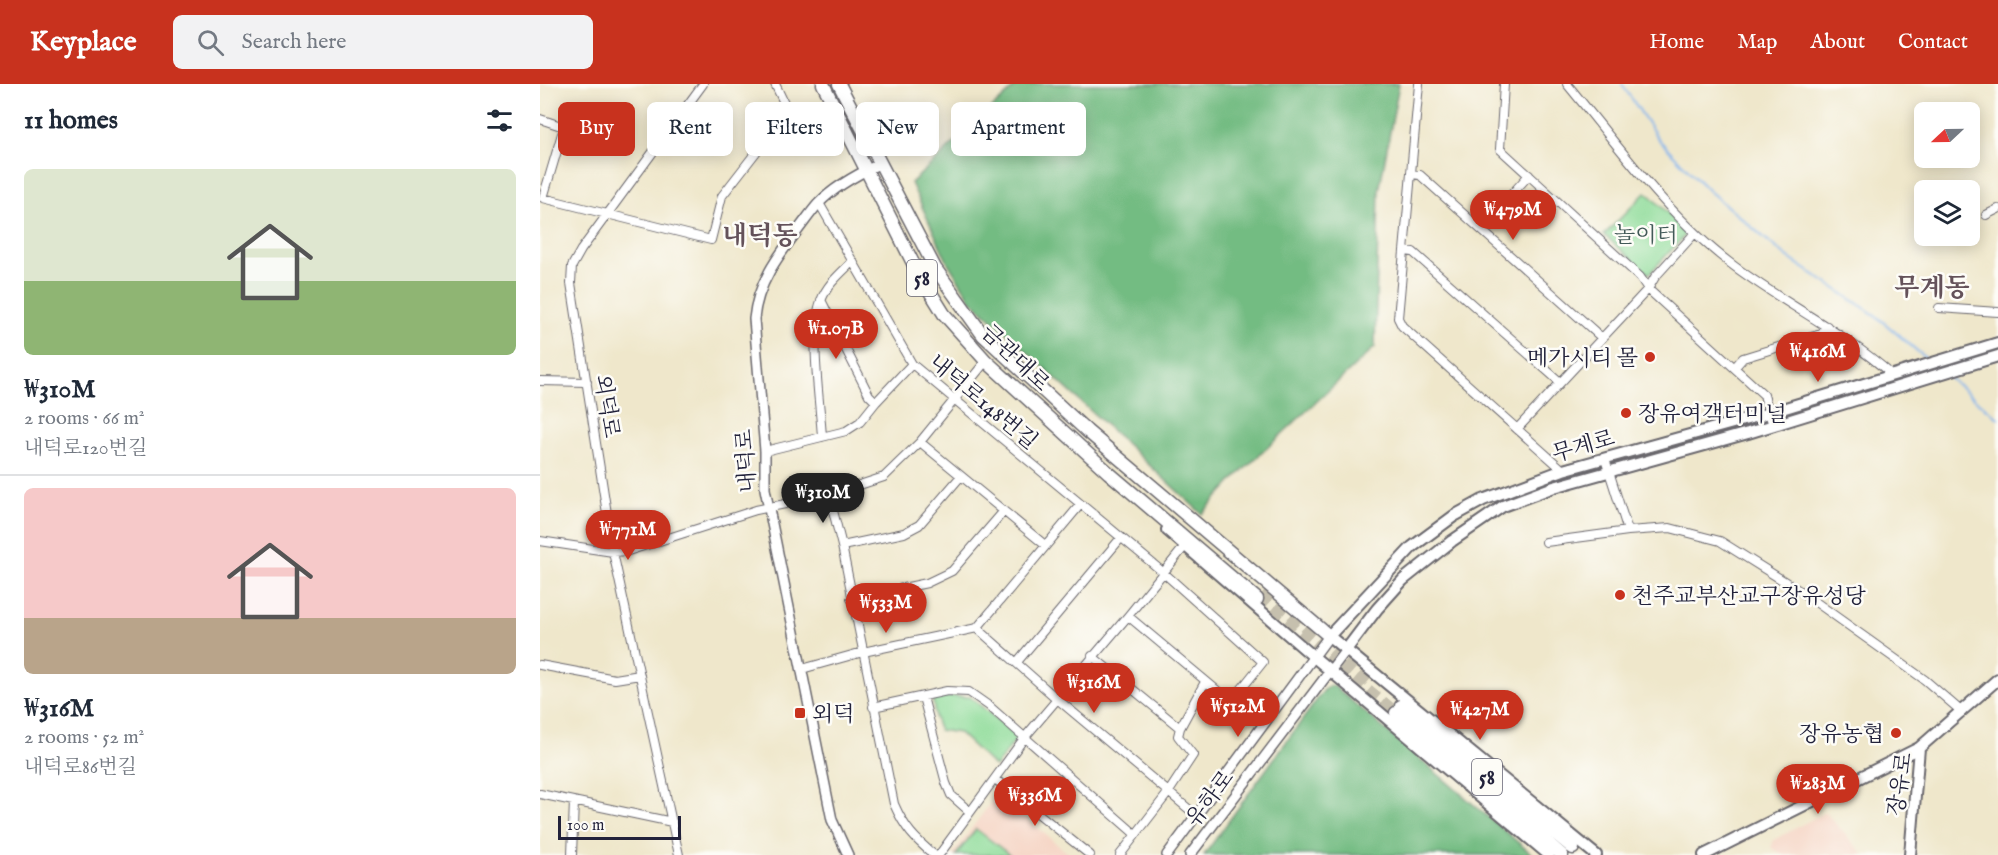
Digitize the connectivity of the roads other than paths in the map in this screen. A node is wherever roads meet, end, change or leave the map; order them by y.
1 (703, 84) edge
2 (775, 84) edge
3 (823, 84) edge
4 (839, 84) edge
5 (1419, 84) edge
6 (1504, 84) edge
7 (1567, 84) edge
8 (540, 119) edge
9 (879, 164) junction
10 (866, 170) junction
11 (1411, 174) junction
12 (1529, 175) junction
13 (819, 203) junction
14 (1998, 209) edge
15 (607, 213) junction
16 (1986, 215) dead end
17 (1481, 228) junction
18 (1695, 233) junction
19 (1404, 251) junction
20 (853, 261) junction
21 (1648, 289) junction
22 (821, 300) junction
23 (1939, 308) dead end
24 (1998, 312) edge
25 (1827, 326) junction
26 (983, 335) junction
27 (1602, 338) junction
28 (1998, 343) edge
29 (1998, 356) edge
30 (986, 361) junction
31 (912, 364) junction
32 (1735, 367) junction
33 (1895, 374) junction
34 (540, 381) edge
35 (586, 382) junction
36 (1560, 382) junction
37 (956, 398) junction
38 (876, 402) junction
39 (1769, 413) junction
40 (1773, 426) junction
41 (1517, 429) junction
42 (1070, 436) junction
43 (822, 437) junction
44 (920, 442) junction
45 (765, 451) junction
46 (1605, 459) junction
47 (1563, 470) junction
48 (1609, 472) junction
49 (961, 476) junction
50 (829, 495) junction
51 (1080, 506) junction
52 (768, 508) junction
53 (1003, 512) junction
54 (1628, 531) junction
55 (1120, 539) junction
56 (540, 541) edge
57 (1546, 542) dead end
58 (1045, 545) junction
59 (842, 546) junction
60 (1185, 546) junction
61 (613, 552) junction
62 (1164, 573) junction
63 (851, 599) junction
64 (1128, 616) junction
65 (977, 628) junction
66 (1329, 636) junction
67 (1346, 650) junction
68 (863, 652) junction
69 (1092, 656) junction
70 (1314, 657) junction
71 (1017, 663) junction
72 (540, 664) edge
73 (802, 669) junction
74 (1329, 670) junction
75 (640, 675) junction
76 (1998, 679) edge
77 (1205, 682) junction
78 (923, 697) junction
79 (1056, 698) junction
80 (873, 706) junction
81 (1962, 712) junction
82 (1180, 728) junction
83 (1025, 737) junction
84 (1919, 748) junction
85 (995, 779) junction
86 (1168, 793) junction
87 (540, 794) edge
88 (574, 801) junction
89 (970, 812) junction
90 (1197, 816) junction
91 (672, 822) junction
92 (1135, 834) junction
93 (1574, 848) dead end
94 (572, 855) edge
95 (679, 855) edge
96 (848, 855) edge
97 (934, 855) edge
98 (939, 855) edge
99 (1090, 855) edge
100 (1120, 855) edge
101 (1167, 855) edge
102 (1190, 855) edge
103 (1549, 855) edge
104 (1562, 855) edge
105 (1596, 855) edge
106 (1704, 855) edge
107 (1910, 855) edge

1 - 15 street
2 - 15 street
3 - 10 main road, 금관대로 / 58
4 - 9 main road
5 - 11 street
6 - 12 street
7 - 18 street
8 - 15 street
9 - 10 street, 내덕로
9 - 26 main road
10 - 13 street, 내덕로
10 - 30 main road, 금관대로 / 58
11 - 17 street
11 - 19 street
12 - 17 street
12 - 21 street
13 - 20 street, 내덕로148번길
13 - 45 street, 내덕로
14 - 16 street
15 - 35 street, 외덕로
17 - 27 street
18 - 21 street
18 - 25 street
19 - 36 street
19 - 41 street
20 - 22 street
20 - 31 street, 내덕로148번길
21 - 27 street
21 - 32 street
22 - 38 street
22 - 43 street
23 - 24 street
25 - 32 street
25 - 33 street
26 - 42 main road, 금관대로 / 58
26 - 66 main road
27 - 36 street
28 - 33 main road, 무계로
29 - 40 main road, 무계로
30 - 37 street
30 - 42 main road, 금관대로 / 58
31 - 37 street, 내덕로148번길
31 - 38 street
32 - 39 street
33 - 39 main road, 무계로
34 - 35 street
35 - 61 street, 외덕로
36 - 41 street
37 - 44 street
37 - 51 street, 내덕로148번길
38 - 43 street
39 - 40 street
39 - 46 main road, 무계로
40 - 48 main road, 무계로
41 - 47 street
42 - 60 main road
43 - 45 street
44 - 49 street
44 - 50 street
45 - 52 street, 내덕로
46 - 47 main road, 무계로
46 - 48 street
47 - 66 main road, 무계로
48 - 54 street
48 - 67 main road, 무계로
49 - 53 street
49 - 59 street
50 - 52 street
50 - 59 street
51 - 55 street, 내덕로148번길
51 - 58 street
52 - 61 street
52 - 73 street, 내덕로
53 - 58 street
53 - 63 street
54 - 57 street
54 - 81 street
55 - 62 street, 내덕로148번길
55 - 71 street
56 - 61 street
58 - 65 street
59 - 63 street
60 - 62 street
60 - 70 main road
61 - 75 street, 외덕로
62 - 64 street
62 - 77 street, 내덕로148번길
63 - 68 street
64 - 69 street
64 - 77 street
65 - 68 street
65 - 71 street
66 - 67 main road
66 - 70 street, 유하로
67 - 74 street, 유하로
67 - 105 main road
68 - 73 street
68 - 80 street
69 - 79 street
69 - 82 street
70 - 74 main road
70 - 90 street, 유하로
71 - 79 street
72 - 75 street
73 - 96 street, 내덕로
74 - 102 street, 유하로
74 - 103 main road
75 - 91 street, 외덕로
76 - 81 main road, 장유로
77 - 82 street
78 - 80 street
78 - 83 street
78 - 89 street
79 - 83 street
79 - 86 street
80 - 97 street
81 - 84 main road, 장유로
82 - 86 street
83 - 85 street
83 - 92 street
84 - 106 main road
84 - 107 main road, 장유로
85 - 89 street
85 - 99 street
86 - 90 street
86 - 92 street
87 - 88 street
88 - 91 street
88 - 94 street
89 - 98 street
90 - 101 street, 유하로
91 - 95 street, 외덕로
92 - 100 street
93 - 104 main road, 58

